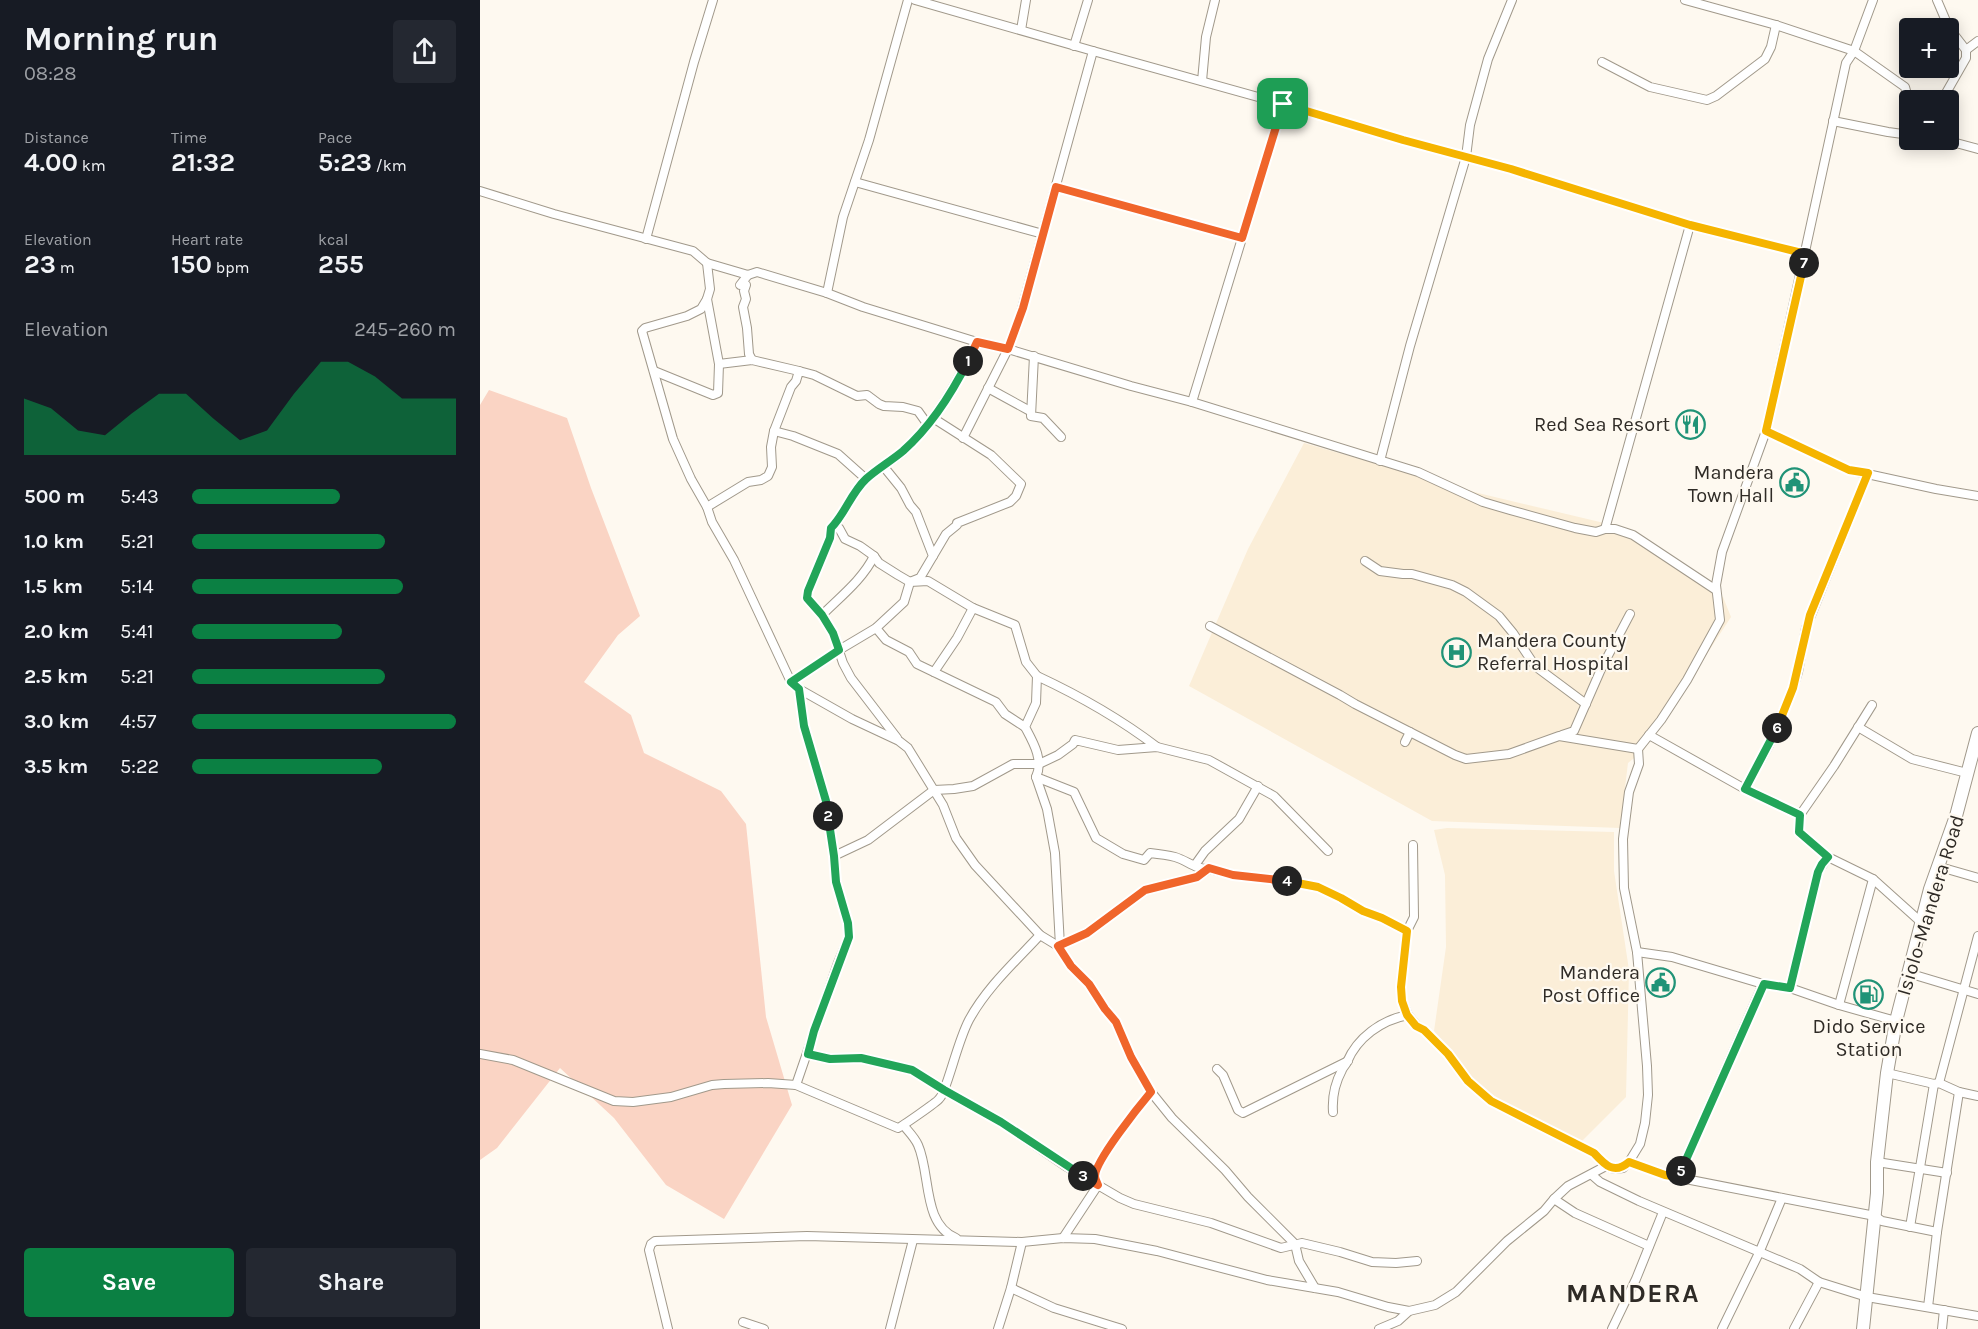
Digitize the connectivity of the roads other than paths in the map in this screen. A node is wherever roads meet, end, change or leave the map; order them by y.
1 (713, 0) edge
2 (908, 0) edge
3 (915, 0) edge
4 (1026, 0) edge
5 (1088, 0) edge
6 (1215, 0) edge
7 (1512, 0) edge
8 (1685, 0) edge
9 (1873, 0) edge
10 (1937, 0) edge
11 (1776, 25) junction
12 (1021, 30) junction
13 (1978, 41) edge
14 (1074, 46) junction
15 (1965, 50) junction
16 (1093, 51) junction
17 (1854, 51) junction
18 (1602, 62) dead end
19 (1202, 81) junction
20 (1906, 90) edge
21 (1948, 90) edge
22 (1283, 104) junction
23 (1833, 121) junction
24 (1899, 134) edge
25 (1959, 144) edge
26 (1978, 149) edge
27 (1466, 157) junction
28 (855, 182) junction
29 (1056, 187) junction
30 (480, 190) edge
31 (1690, 225) junction
32 (1043, 234) junction
33 (646, 238) junction
34 (1242, 238) junction
35 (1806, 254) junction
36 (707, 263) junction
37 (748, 275) junction
38 (827, 293) junction
39 (707, 299) junction
40 (977, 342) junction
41 (1008, 349) junction
42 (1034, 356) junction
43 (752, 360) junction
44 (719, 364) junction
45 (654, 371) junction
46 (799, 371) junction
47 (988, 388) junction
48 (1192, 402) junction
49 (1030, 411) junction
50 (930, 422) junction
51 (774, 431) junction
52 (1766, 431) junction
53 (1061, 437) dead end
54 (963, 438) junction
55 (1380, 461) junction
56 (884, 467) junction
57 (1868, 473) junction
58 (866, 479) junction
59 (1978, 496) edge
60 (707, 507) junction
61 (831, 528) junction
62 (1605, 529) junction
63 (874, 556) junction
64 (933, 556) junction
65 (1365, 561) dead end
66 (910, 582) junction
67 (1716, 590) junction
68 (973, 608) junction
69 (1630, 614) dead end
70 (822, 615) junction
71 (1210, 626) dead end
72 (876, 628) junction
73 (839, 650) junction
74 (934, 672) junction
75 (1037, 676) junction
76 (791, 682) junction
77 (799, 689) junction
78 (1586, 704) junction
79 (1872, 705) dead end
80 (1024, 727) junction
81 (1858, 728) junction
82 (1410, 732) junction
83 (1978, 733) edge
84 (1650, 735) junction
85 (1559, 736) junction
86 (899, 741) junction
87 (1405, 741) dead end
88 (1157, 747) junction
89 (1638, 749) junction
90 (1039, 764) junction
91 (1967, 773) junction
92 (1036, 777) junction
93 (1258, 786) junction
94 (1745, 789) junction
95 (934, 790) junction
96 (1800, 815) junction
97 (1413, 845) dead end
98 (1328, 851) dead end
99 (834, 856) junction
100 (1828, 857) junction
101 (1195, 865) junction
102 (1940, 867) junction
103 (1209, 868) junction
104 (1978, 878) edge
105 (1873, 879) junction
106 (1922, 922) junction
107 (1407, 931) junction
108 (1040, 936) junction
109 (1978, 936) edge
110 (1059, 946) junction
111 (1637, 952) junction
112 (1908, 973) junction
113 (1764, 984) junction
114 (1790, 988) junction
115 (1964, 990) junction
116 (1978, 994) edge
117 (1839, 1005) junction
118 (1407, 1015) junction
119 (1896, 1021) junction
120 (480, 1054) edge
121 (808, 1054) junction
122 (1348, 1061) junction
123 (1217, 1069) dead end
124 (1887, 1073) junction
125 (1936, 1084) junction
126 (796, 1085) junction
127 (944, 1090) junction
128 (1151, 1092) junction
129 (1959, 1092) junction
130 (1978, 1096) edge
131 (1333, 1112) dead end
132 (904, 1126) junction
133 (1629, 1162) junction
134 (1877, 1162) junction
135 (1606, 1166) junction
136 (1920, 1168) junction
137 (1947, 1173) junction
138 (1592, 1175) junction
139 (1678, 1177) junction
140 (1098, 1185) junction
141 (1554, 1198) junction
142 (1782, 1198) junction
143 (1663, 1212) junction
144 (1875, 1216) junction
145 (1910, 1227) junction
146 (1937, 1232) junction
147 (1063, 1238) junction
148 (959, 1239) junction
149 (913, 1240) junction
150 (1022, 1242) junction
151 (1295, 1244) junction
152 (1649, 1246) junction
153 (1759, 1252) junction
154 (1417, 1261) dead end
155 (1819, 1282) junction
156 (1011, 1288) junction
157 (1315, 1288) junction
158 (1867, 1296) junction
159 (1928, 1307) junction
160 (1944, 1310) junction
161 (1409, 1311) junction
162 (1978, 1316) edge
163 (743, 1322) dead end
164 (668, 1329) edge
165 (764, 1329) edge
166 (890, 1329) edge
167 (998, 1329) edge
168 (1122, 1329) edge
169 (1379, 1329) edge
170 (1612, 1329) edge
171 (1722, 1329) edge
172 (1794, 1329) edge
173 (1863, 1329) edge
174 (1942, 1329) edge

1 - 33 street
2 - 28 street
3 - 12 street
4 - 12 street
5 - 14 street
6 - 19 street
7 - 27 street
8 - 11 street
9 - 17 street
10 - 15 street
11 - 17 street
11 - 18 street
12 - 14 street
13 - 15 street
14 - 16 street
15 - 21 street
16 - 19 street
16 - 29 street
17 - 20 street
17 - 23 street
19 - 22 street
22 - 27 street
22 - 34 street
23 - 24 street
23 - 35 street
25 - 26 street
27 - 31 street
27 - 55 street
28 - 32 street
28 - 38 street
29 - 32 street
29 - 34 street
30 - 33 street
31 - 35 street
31 - 62 street
32 - 41 street
33 - 36 street
34 - 48 street
35 - 52 street
36 - 37 street
36 - 39 street
37 - 38 street
37 - 43 street
38 - 40 street
39 - 44 street
39 - 45 street
40 - 41 street
40 - 50 street
41 - 42 street
41 - 47 street
42 - 48 street
42 - 49 street
43 - 44 street
43 - 46 street
44 - 45 street
45 - 60 street
46 - 50 street
46 - 51 street
47 - 49 street
47 - 54 street
48 - 55 street
49 - 53 street
50 - 54 street
50 - 56 street
51 - 58 street
51 - 60 street
52 - 57 street
52 - 67 street
54 - 64 street
55 - 62 street
56 - 58 street
56 - 64 street
57 - 59 street
57 - 94 street
58 - 61 street
60 - 76 street
61 - 63 street
61 - 70 street
62 - 67 street
63 - 66 street
63 - 70 street
64 - 66 street
65 - 78 street
66 - 68 street
66 - 72 street
67 - 84 street
68 - 74 street
68 - 75 street
69 - 78 street
70 - 73 street
71 - 82 street
72 - 73 street
72 - 74 street
73 - 76 street
73 - 86 street
74 - 80 street
75 - 80 street
75 - 88 street
76 - 77 street
77 - 86 street
77 - 99 street
78 - 85 street
79 - 81 street
80 - 90 street
81 - 91 street
81 - 96 street
82 - 85 street
82 - 87 street
83 - 91 highway, Isiolo-Mandera Road
84 - 89 street
84 - 94 street
85 - 89 street
86 - 95 street
88 - 90 street
88 - 93 street
89 - 111 street
90 - 92 street
90 - 95 street
91 - 102 highway, Isiolo-Mandera Road
92 - 101 street
92 - 110 street
93 - 98 street
93 - 101 street
94 - 96 street
95 - 99 street
95 - 108 street
96 - 100 street
97 - 107 street
99 - 121 street
100 - 105 street
100 - 114 street
101 - 103 street
102 - 104 street
102 - 106 highway, Isiolo-Mandera Road
103 - 107 street
103 - 110 street
105 - 106 street
105 - 117 street
106 - 112 highway, Isiolo-Mandera Road
107 - 118 street
108 - 110 street
108 - 127 street
109 - 115 street
110 - 128 street
111 - 113 street
111 - 133 street
112 - 115 street
112 - 119 highway, Isiolo-Mandera Road
113 - 114 street
113 - 139 street
114 - 117 street
115 - 116 street
115 - 125 street
117 - 119 street
118 - 122 street
118 - 135 street
119 - 124 highway, Isiolo-Mandera Road
120 - 126 street
121 - 126 street
121 - 127 street
122 - 123 street
122 - 131 street
124 - 125 street
124 - 134 highway, Isiolo-Mandera Road
125 - 129 street
125 - 136 street
126 - 132 street
127 - 132 street
127 - 140 street
128 - 140 street
128 - 151 street
129 - 130 street
129 - 137 street
132 - 148 street
133 - 135 street
133 - 139 street
134 - 136 street
134 - 144 highway, Isiolo-Mandera Road
135 - 138 street
136 - 137 street
136 - 145 street
137 - 146 street
138 - 141 street
138 - 143 street
139 - 142 street
140 - 147 street
140 - 151 street
141 - 152 street
141 - 161 street
142 - 144 street
142 - 153 street
143 - 152 street
143 - 153 street
144 - 145 street
144 - 158 highway, Isiolo-Mandera Road
145 - 146 street
146 - 159 street
147 - 150 street
147 - 157 street
148 - 149 street
148 - 150 street
149 - 164 street
149 - 166 street
150 - 156 street
151 - 154 street
151 - 157 street
152 - 170 street
153 - 155 street
153 - 171 street
155 - 158 street
155 - 172 street
156 - 167 street
156 - 168 street
157 - 161 street
158 - 159 street
158 - 173 highway, Isiolo-Mandera Road
159 - 160 street
160 - 162 street
160 - 174 street
161 - 169 street
163 - 165 street

